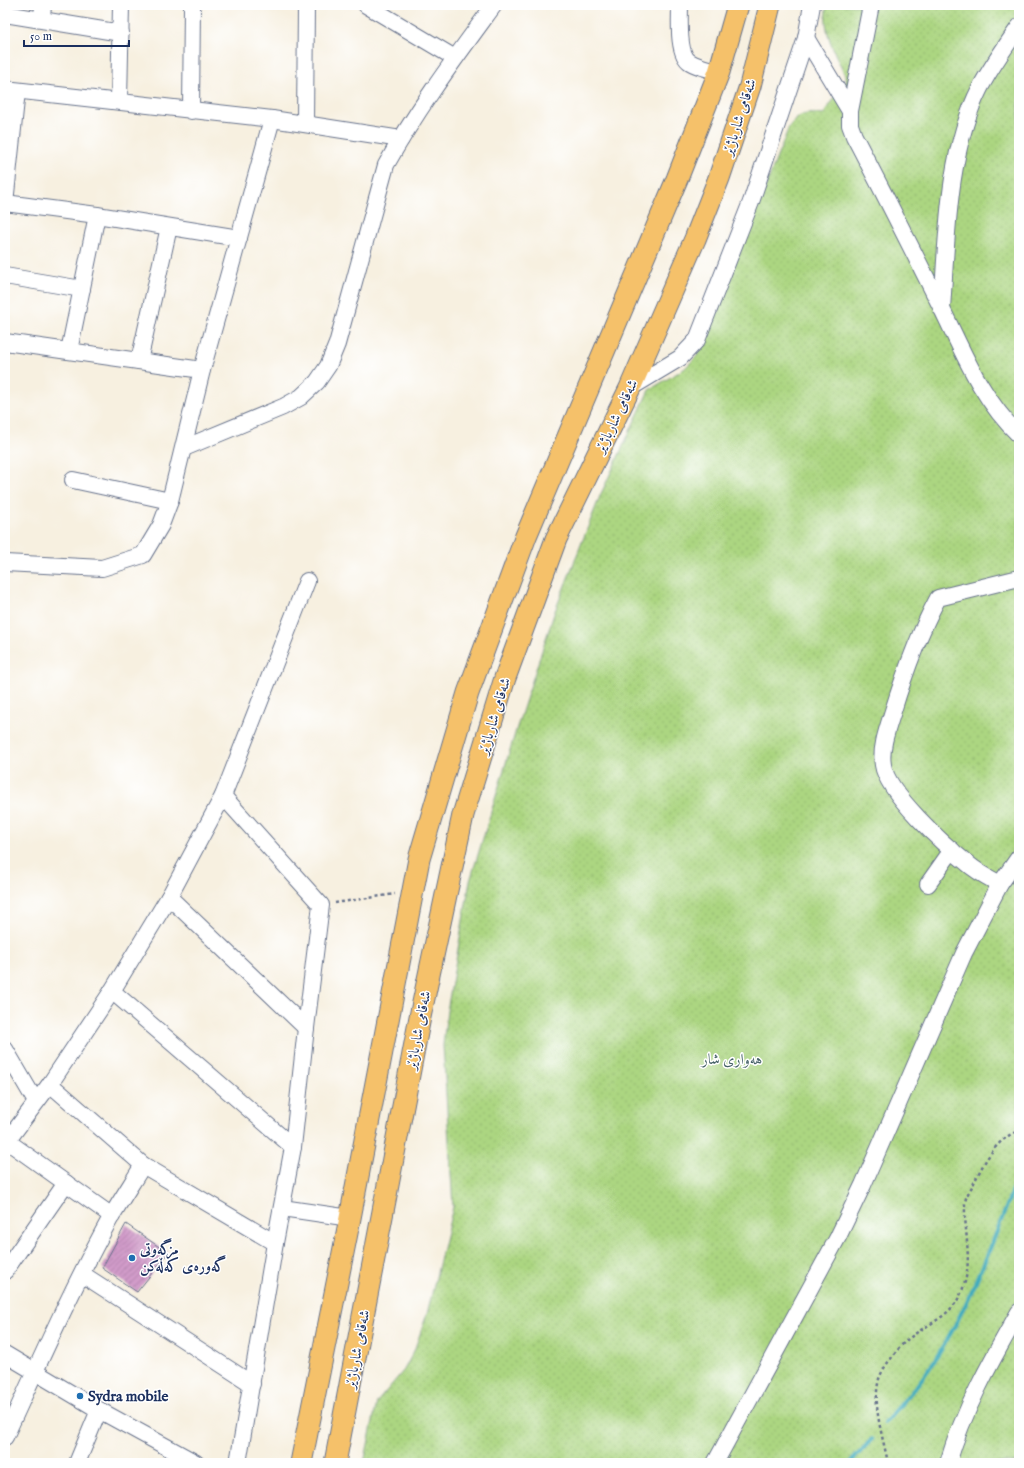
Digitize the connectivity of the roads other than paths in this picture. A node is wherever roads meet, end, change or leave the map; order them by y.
1 (121, 5) edge
2 (192, 5) edge
3 (306, 5) edge
4 (366, 5) edge
5 (494, 5) edge
6 (680, 5) edge
7 (738, 5) edge
8 (770, 5) edge
9 (812, 5) edge
10 (871, 5) edge
11 (42, 12) edge
12 (5, 14) edge
13 (1019, 27) edge
14 (121, 32) junction
15 (806, 38) junction
16 (455, 58) junction
17 (719, 72) junction
18 (11, 90) edge
19 (119, 101) junction
20 (191, 110) junction
21 (850, 111) junction
22 (272, 119) junction
23 (305, 124) junction
24 (400, 139) junction
25 (5, 203) edge
26 (98, 215) junction
27 (169, 227) junction
28 (239, 238) junction
29 (5, 276) edge
30 (82, 289) junction
31 (942, 309) junction
32 (5, 342) edge
33 (69, 351) junction
34 (139, 361) junction
35 (202, 370) junction
36 (630, 388) junction
37 (1019, 434) edge
38 (184, 448) junction
39 (73, 480) dead end
40 (170, 501) junction
41 (5, 563) edge
42 (1019, 578) edge
43 (307, 581) dead end
44 (486, 644) junction
45 (514, 653) junction
46 (223, 796) junction
47 (952, 850) junction
48 (1019, 857) edge
49 (928, 884) dead end
50 (1000, 884) junction
51 (169, 898) junction
52 (112, 991) junction
53 (306, 1028) junction
54 (5, 1049) edge
55 (50, 1084) junction
56 (36, 1102) junction
57 (6, 1142) edge
58 (294, 1148) junction
59 (143, 1165) junction
60 (66, 1183) junction
61 (282, 1208) junction
62 (112, 1216) junction
63 (350, 1218) junction
64 (276, 1244) junction
65 (5, 1271) edge
66 (82, 1274) junction
67 (1019, 1312) edge
68 (5, 1354) edge
69 (35, 1372) junction
70 (252, 1384) junction
71 (99, 1410) junction
72 (5, 1437) edge
73 (185, 1460) edge
74 (77, 1463) edge
75 (238, 1463) edge
76 (301, 1463) edge
77 (335, 1463) edge
78 (714, 1463) edge
79 (948, 1463) edge

1 - 14 street
2 - 20 street
3 - 23 street
4 - 16 street
5 - 16 street
6 - 17 street
7 - 17 main road, شەقامی شارباژێر
8 - 36 main road, شەقامی شارباژێر
9 - 15 street
10 - 21 street
11 - 12 street
11 - 14 street
13 - 31 street
14 - 19 street
15 - 21 street
15 - 36 street
16 - 24 street
17 - 44 main road, شەقامی شارباژێر
18 - 19 street
18 - 25 street
19 - 20 street
20 - 22 street
21 - 31 street
22 - 23 street
22 - 28 street
23 - 24 street
24 - 38 street
25 - 26 street
26 - 27 street
26 - 30 street
27 - 28 street
27 - 34 street
28 - 35 street
29 - 30 street
30 - 33 street
31 - 37 street
32 - 33 street
33 - 34 street
34 - 35 street
35 - 38 street
36 - 45 main road, شەقامی شارباژێر
38 - 40 street
39 - 40 street
40 - 41 street
42 - 47 street
43 - 46 street
44 - 45 main road
44 - 63 main road, شەقامی شارباژێر
45 - 77 main road, شەقامی شارباژێر
46 - 51 street
46 - 53 street
47 - 49 street
47 - 50 street
48 - 50 street
50 - 78 street
51 - 52 street
51 - 53 street
52 - 55 street
52 - 58 street
53 - 58 street
54 - 56 street
55 - 56 street
55 - 59 street
56 - 57 street
57 - 60 street
58 - 61 street
59 - 62 street
59 - 64 street
60 - 62 street
60 - 65 street
61 - 63 street
61 - 64 street
62 - 66 street
63 - 76 main road, شەقامی شارباژێر
64 - 70 street
66 - 69 street
66 - 70 street
67 - 79 street
68 - 69 street
69 - 71 street
69 - 72 street
70 - 75 street
71 - 73 street
71 - 74 street

